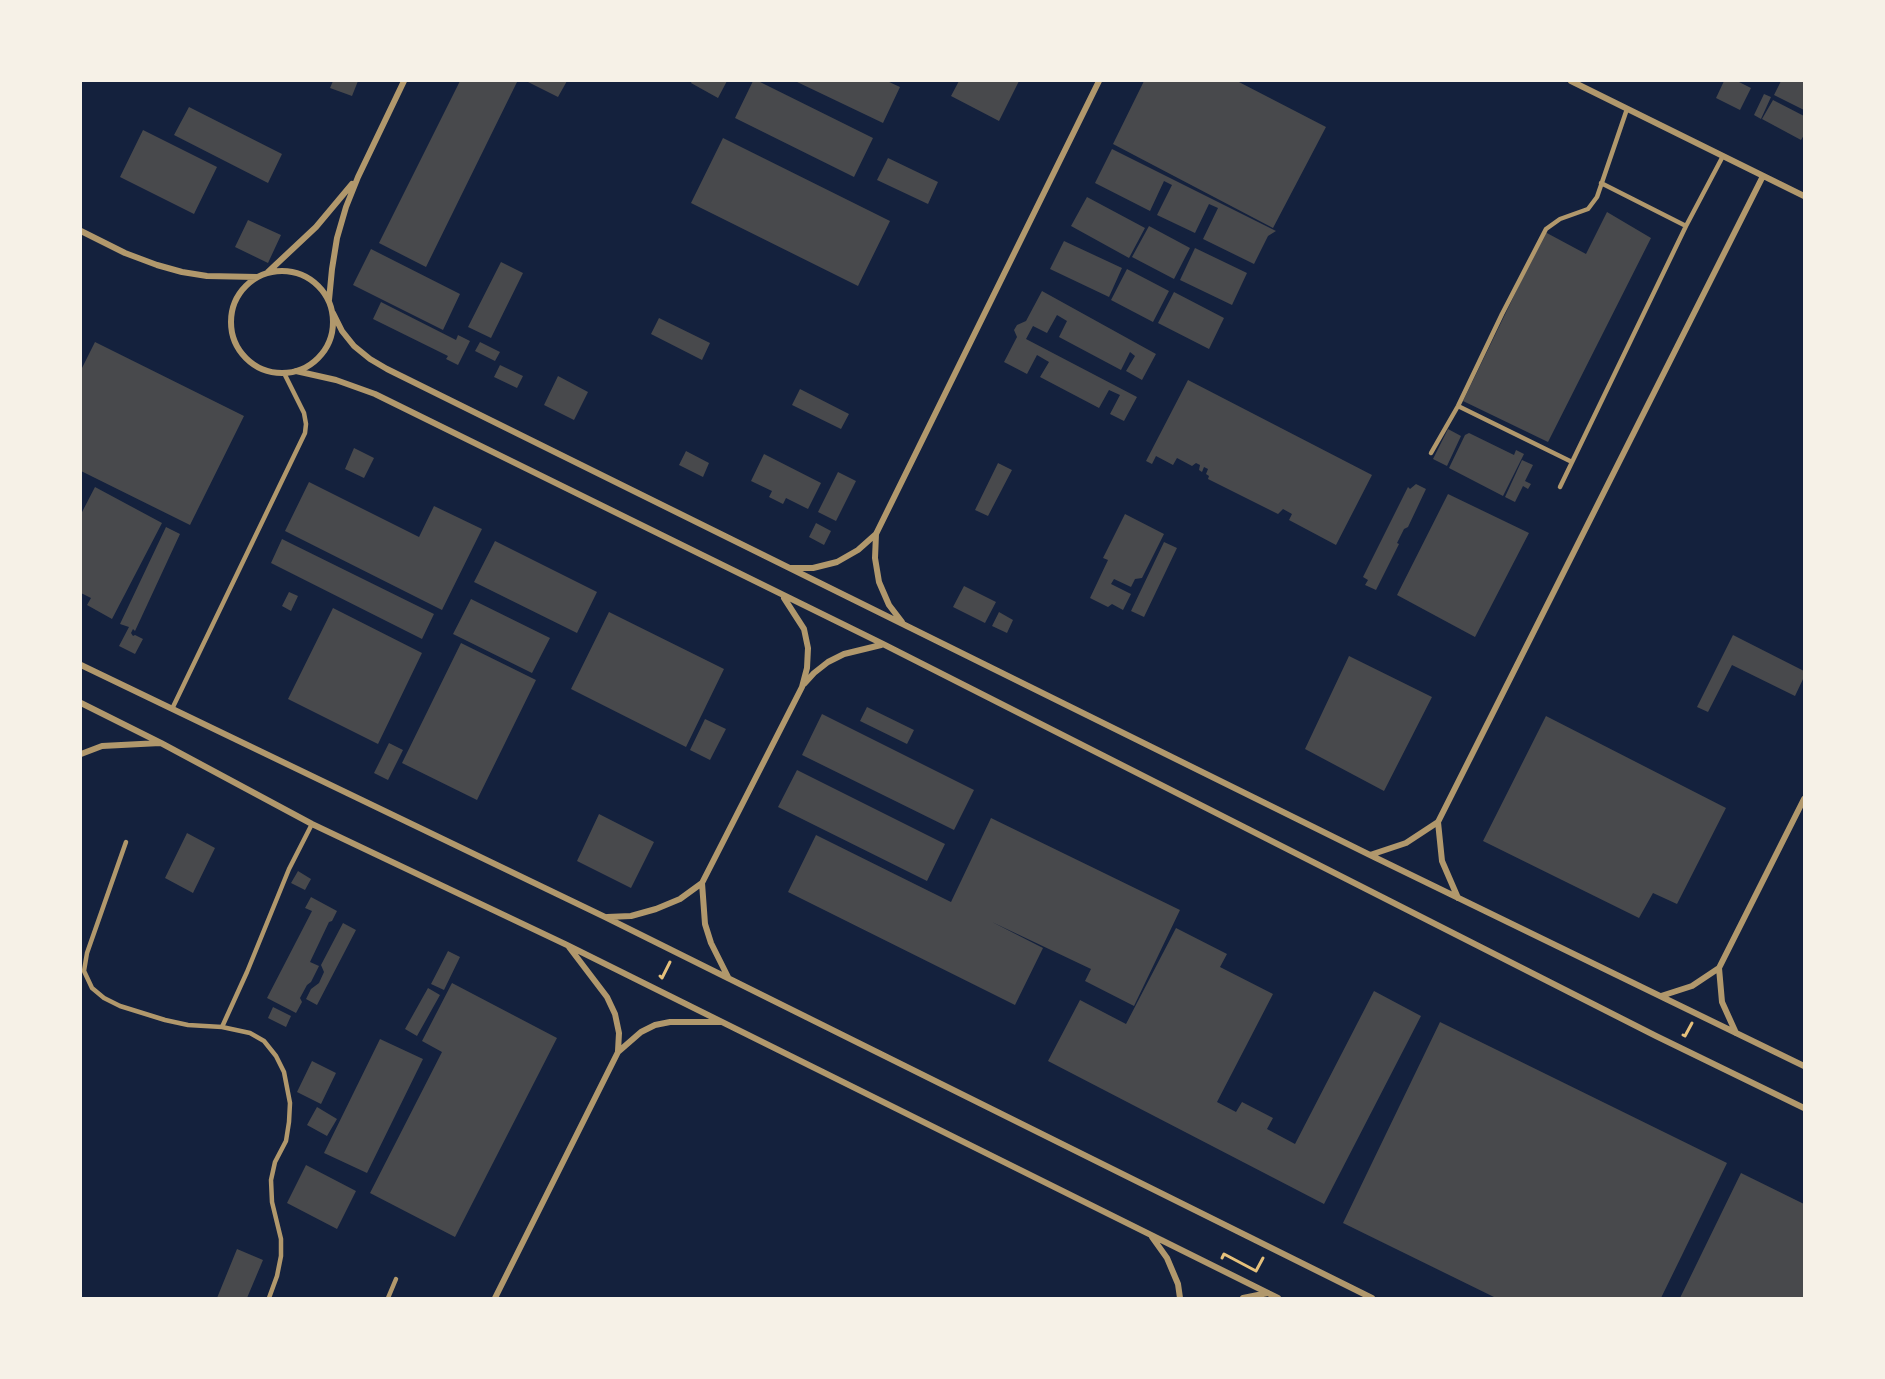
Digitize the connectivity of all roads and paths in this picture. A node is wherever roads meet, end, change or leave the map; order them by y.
1 (404, 81) edge
2 (1099, 81) edge
3 (1571, 81) edge
4 (1628, 109) junction
5 (1723, 156) junction
6 (1763, 176) junction
7 (358, 177) junction
8 (1601, 183) junction
9 (1804, 196) edge
10 (1686, 226) junction
11 (81, 231) edge
12 (268, 272) junction
13 (257, 277) junction
14 (329, 301) junction
15 (333, 313) junction
16 (296, 371) junction
17 (284, 373) junction
18 (1458, 406) junction
19 (1431, 453) dead end
20 (1572, 462) junction
21 (1560, 487) dead end
22 (876, 534) junction
23 (789, 568) junction
24 (782, 595) junction
25 (903, 624) junction
26 (883, 644) junction
27 (81, 665) edge
28 (802, 687) junction
29 (81, 703) edge
30 (172, 709) junction
31 (161, 743) junction
32 (81, 754) edge
33 (1804, 800) edge
34 (1438, 822) junction
35 (312, 824) junction
36 (126, 842) dead end
37 (1370, 855) junction
38 (702, 883) junction
39 (1458, 898) junction
40 (604, 917) junction
41 (567, 945) junction
42 (675, 952) junction
43 (1719, 968) junction
44 (729, 979) junction
45 (648, 985) junction
46 (1661, 996) junction
47 (1697, 1013) junction
48 (722, 1022) junction
49 (222, 1027) junction
50 (1677, 1032) dead end
51 (1736, 1033) junction
52 (618, 1052) junction
53 (1804, 1066) edge
54 (1804, 1108) edge
55 (1150, 1234) junction
56 (1269, 1247) junction
57 (1217, 1268) junction
58 (396, 1279) dead end
59 (1268, 1293) junction
60 (268, 1298) edge
61 (388, 1298) edge
62 (495, 1298) edge
63 (1180, 1298) edge
64 (1244, 1298) edge
65 (1278, 1298) edge
66 (1372, 1298) edge

1 - 7 street
2 - 22 street
3 - 4 street
4 - 5 street
4 - 8 lane
5 - 6 street
5 - 10 lane
6 - 9 street
6 - 34 street
7 - 12 street
7 - 14 street
8 - 10 lane
8 - 18 lane
10 - 20 lane
11 - 13 street
12 - 13 street
12 - 14 street
13 - 17 street
14 - 15 street
15 - 16 street
15 - 23 street
16 - 17 street
16 - 24 street
17 - 30 lane
18 - 19 lane
18 - 20 lane
20 - 21 lane
22 - 23 street
22 - 25 street
23 - 25 street
24 - 26 street
24 - 28 street
25 - 37 street
26 - 28 street
26 - 54 street
27 - 30 street
28 - 38 street
29 - 31 street
30 - 40 street
31 - 32 street
31 - 35 street
33 - 43 street
34 - 37 street
34 - 39 street
35 - 41 street
35 - 49 lane
36 - 49 lane
37 - 39 street
38 - 40 street
38 - 44 street
39 - 46 street
40 - 42 street
41 - 45 street
41 - 52 street
42 - 44 street
42 - 45 path
43 - 46 street
43 - 51 street
44 - 56 street
45 - 48 street
46 - 47 street
47 - 50 path
47 - 51 street
48 - 52 street
48 - 55 street
49 - 60 lane
51 - 53 street
52 - 62 street
55 - 57 street
55 - 63 street
56 - 57 path
56 - 66 street
57 - 59 street
58 - 61 lane
59 - 64 street
59 - 65 street

